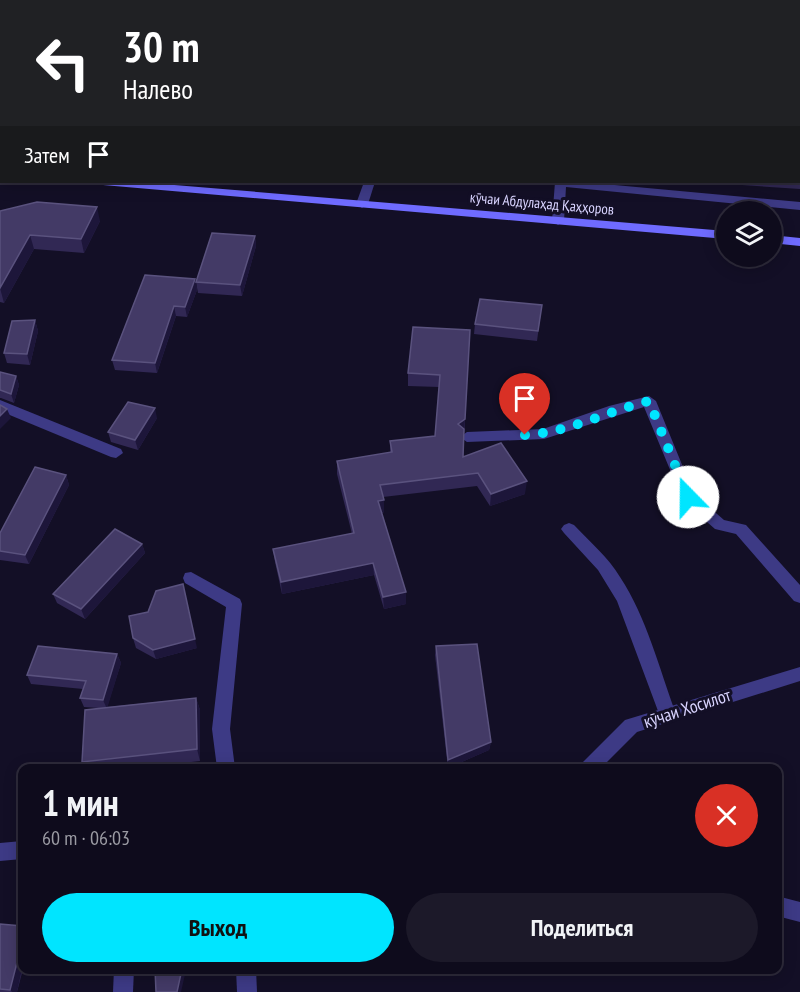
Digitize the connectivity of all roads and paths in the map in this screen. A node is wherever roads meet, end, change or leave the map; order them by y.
1 (121, 183) edge
2 (369, 183) edge
3 (561, 183) edge
4 (571, 183) edge
5 (362, 204) junction
6 (800, 206) edge
7 (558, 221) junction
8 (716, 234) edge
9 (782, 240) edge
10 (800, 242) edge
11 (0, 405) edge
12 (467, 437) edge
13 (116, 453) dead end
14 (568, 529) dead end
15 (191, 578) dead end
16 (800, 596) edge
17 (800, 674) edge
18 (667, 714) junction
19 (225, 764) edge
20 (593, 764) edge
21 (18, 850) edge
22 (0, 852) edge
23 (782, 907) edge
24 (800, 912) edge
25 (124, 974) edge
26 (246, 974) edge
27 (123, 992) edge
28 (248, 992) edge

1 - 5 main road, кӯчаи Абдулаҳад Қаҳҳоров
2 - 5 street
3 - 7 street
4 - 6 street
5 - 7 main road, кӯчаи Абдулаҳад Қаҳҳоров
7 - 8 main road, кӯчаи Абдулаҳад Қаҳҳоров
9 - 10 main road
11 - 13 street
12 - 16 street
14 - 18 street
15 - 19 street
17 - 18 street, кӯчаи Хосилот
18 - 20 street, кӯчаи Хосилот
21 - 22 street
23 - 24 street
25 - 27 street
26 - 28 street

